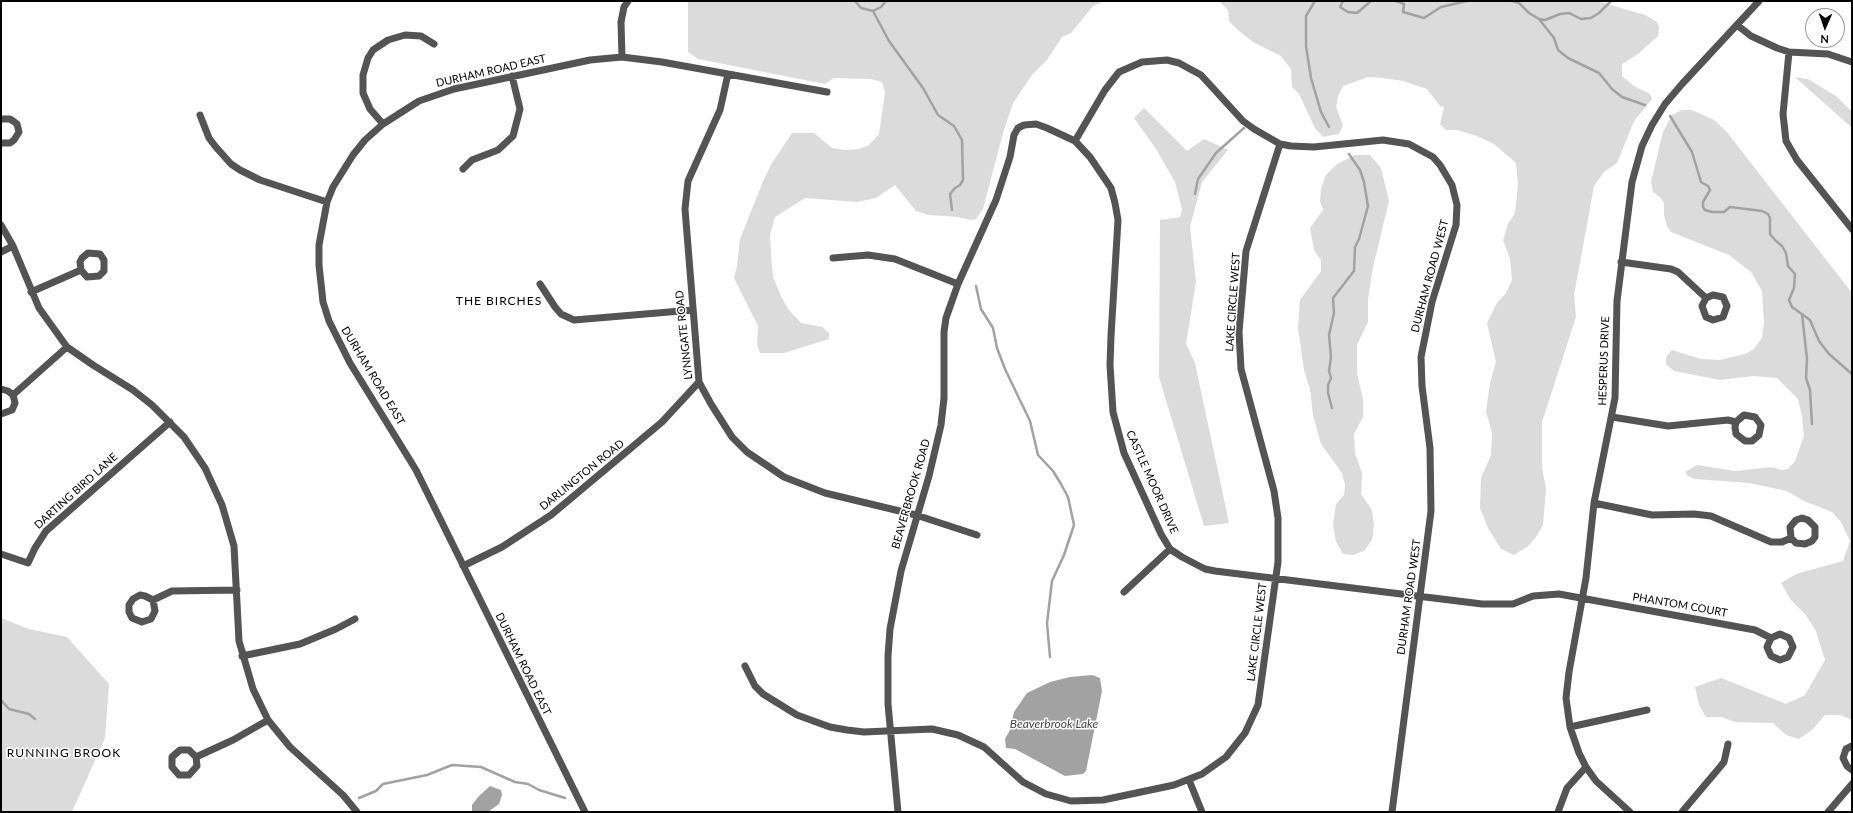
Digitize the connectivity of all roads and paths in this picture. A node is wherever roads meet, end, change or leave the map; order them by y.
1 (628, 1) edge
2 (1759, 1) edge
3 (1737, 25) junction
4 (434, 44) dead end
5 (1789, 52) junction
6 (622, 58) junction
7 (1852, 62) edge
8 (728, 74) junction
9 (512, 76) junction
10 (827, 92) dead end
11 (200, 115) dead end
12 (1, 119) edge
13 (383, 124) junction
14 (1024, 125) joint
15 (1075, 141) junction
16 (1, 143) edge
17 (1280, 144) junction
18 (463, 169) dead end
19 (327, 202) junction
20 (1, 225) edge
21 (1852, 229) edge
22 (13, 246) junction
23 (1, 252) edge
24 (833, 258) dead end
25 (1621, 262) junction
26 (81, 270) dead end
27 (540, 284) dead end
28 (958, 284) junction
29 (31, 292) junction
30 (1706, 298) dead end
31 (693, 310) junction
32 (68, 347) junction
33 (700, 382) junction
34 (1, 389) edge
35 (13, 395) junction
36 (1, 414) edge
37 (1612, 417) junction
38 (170, 422) junction
39 (1736, 422) dead end
40 (1594, 503) junction
41 (916, 515) junction
42 (976, 536) dead end
43 (1791, 538) dead end
44 (1170, 549) junction
45 (1, 554) edge
46 (463, 566) junction
47 (1275, 578) junction
48 (237, 590) junction
49 (1124, 592) dead end
50 (1419, 596) junction
51 (1583, 598) junction
52 (153, 600) dead end
53 (355, 619) dead end
54 (1771, 638) dead end
55 (242, 656) junction
56 (745, 666) dead end
57 (1647, 710) dead end
58 (268, 720) junction
59 (1570, 726) junction
60 (890, 730) junction
61 (1728, 744) dead end
62 (1852, 746) edge
63 (196, 757) dead end
64 (1586, 767) junction
65 (1852, 770) edge
66 (1189, 780) junction
67 (1852, 784) edge
68 (357, 812) edge
69 (585, 812) edge
70 (898, 812) edge
71 (1202, 812) edge
72 (1392, 812) edge
73 (1558, 812) edge
74 (1630, 812) edge
75 (1682, 812) edge
76 (1828, 812) edge

1 - 6 street
2 - 3 street, HESPERUS DRIVE
3 - 5 street
3 - 25 street, HESPERUS DRIVE
4 - 13 street
5 - 7 street
5 - 21 street
6 - 8 street, DURHAM ROAD EAST
6 - 9 street, DURHAM ROAD EAST
8 - 10 street, DURHAM ROAD EAST
8 - 31 street, LYNNGATE ROAD
9 - 13 street, DURHAM ROAD EAST
9 - 18 street
11 - 19 street
12 - 16 street
13 - 19 street, DURHAM ROAD EAST
14 - 15 street, CASTLE MOOR DRIVE
14 - 28 street, BEAVERBROOK ROAD
15 - 17 street, DURHAM ROAD WEST
15 - 44 street, CASTLE MOOR DRIVE
17 - 47 street, LAKE CIRCLE WEST
17 - 50 street, DURHAM ROAD WEST
19 - 46 street, DURHAM ROAD EAST
20 - 22 street
22 - 23 street
22 - 29 street
24 - 28 street
25 - 30 street
25 - 37 street, HESPERUS DRIVE
26 - 29 street
27 - 31 street
28 - 41 street, BEAVERBROOK ROAD
29 - 32 street
31 - 33 street, LYNNGATE ROAD
32 - 35 street
32 - 38 street
33 - 41 street, LYNNGATE ROAD
33 - 46 street, DARLINGTON ROAD
34 - 35 street
35 - 36 street
37 - 39 street
37 - 40 street, HESPERUS DRIVE
38 - 45 street, DARTING BIRD LANE
38 - 48 street
40 - 43 street
40 - 51 street, HESPERUS DRIVE
41 - 42 street, LYNNGATE ROAD
41 - 60 street, BEAVERBROOK ROAD
44 - 47 street, CASTLE MOOR DRIVE
44 - 49 street
46 - 69 street, DURHAM ROAD EAST
47 - 50 street, CASTLE MOOR DRIVE
47 - 66 street, LAKE CIRCLE WEST
48 - 52 street
48 - 55 street
50 - 51 street, CASTLE MOOR DRIVE
50 - 72 street, DURHAM ROAD WEST
51 - 54 street, PHANTOM COURT
51 - 59 street, HESPERUS DRIVE
53 - 55 street
55 - 58 street
56 - 60 street, LAKE CIRCLE WEST
57 - 59 street
58 - 63 street
58 - 68 street
59 - 64 street, HESPERUS DRIVE
60 - 66 street, LAKE CIRCLE WEST
60 - 70 street, BEAVERBROOK ROAD
61 - 75 street
62 - 65 street
64 - 73 street
64 - 74 street, HESPERUS DRIVE
66 - 71 street
67 - 76 street

